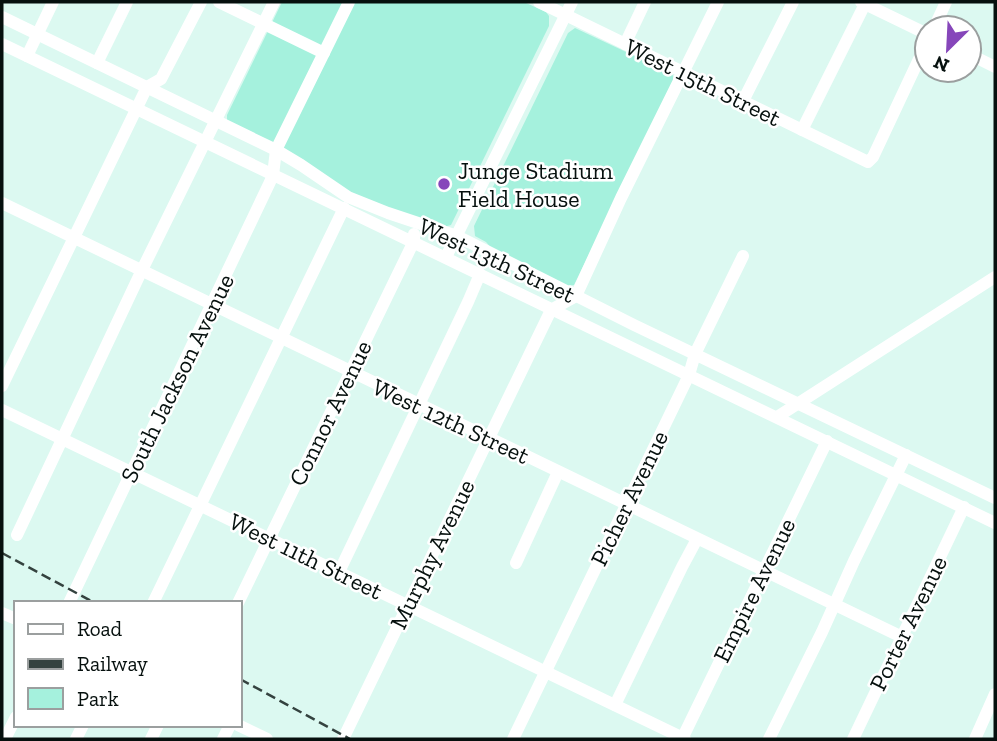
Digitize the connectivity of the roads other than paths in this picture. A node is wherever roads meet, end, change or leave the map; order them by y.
1 (53, 2) edge
2 (127, 2) edge
3 (201, 2) edge
4 (219, 2) edge
5 (274, 2) edge
6 (349, 2) edge
7 (539, 2) edge
8 (572, 2) edge
9 (645, 2) edge
10 (718, 2) edge
11 (793, 2) edge
12 (864, 2) edge
13 (565, 15) junction
14 (5, 18) edge
15 (264, 23) junction
16 (913, 27) edge
17 (2, 34) edge
18 (37, 34) junction
19 (2, 44) edge
20 (625, 44) junction
21 (324, 53) junction
22 (27, 55) junction
23 (83, 56) junction
24 (97, 63) junction
25 (684, 72) junction
26 (913, 72) edge
27 (73, 78) junction
28 (147, 87) junction
29 (743, 101) junction
30 (136, 108) junction
31 (216, 121) junction
32 (802, 130) junction
33 (205, 142) junction
34 (276, 150) junction
35 (273, 175) junction
36 (3, 206) edge
37 (344, 208) junction
38 (415, 222) junction
39 (457, 236) junction
40 (73, 239) junction
41 (414, 241) junction
42 (743, 256) dead end
43 (446, 257) junction
44 (503, 260) junction
45 (141, 272) junction
46 (486, 277) junction
47 (995, 277) edge
48 (576, 296) junction
49 (212, 306) junction
50 (551, 310) junction
51 (634, 325) junction
52 (280, 339) junction
53 (623, 343) junction
54 (695, 354) junction
55 (350, 372) junction
56 (689, 375) junction
57 (2, 386) edge
58 (766, 388) junction
59 (797, 403) junction
60 (419, 405) junction
61 (757, 408) junction
62 (2, 410) edge
63 (777, 417) junction
64 (826, 417) junction
65 (62, 438) junction
66 (489, 439) junction
67 (823, 439) junction
68 (877, 441) junction
69 (906, 455) junction
70 (867, 461) junction
71 (131, 472) junction
72 (558, 472) junction
73 (895, 475) junction
74 (957, 479) junction
75 (991, 496) edge
76 (946, 499) junction
77 (626, 504) junction
78 (201, 506) junction
79 (964, 507) junction
80 (976, 513) junction
81 (995, 523) edge
82 (17, 535) dead end
83 (269, 538) junction
84 (697, 539) junction
85 (516, 563) dead end
86 (764, 571) junction
87 (339, 572) junction
88 (70, 601) edge
89 (154, 601) edge
90 (239, 601) edge
91 (834, 604) junction
92 (408, 605) junction
93 (902, 637) junction
94 (545, 672) junction
95 (995, 694) edge
96 (615, 705) junction
97 (14, 722) edge
98 (241, 727) edge
99 (5, 739) edge
100 (267, 739) edge
101 (342, 739) edge
102 (513, 739) edge
103 (683, 739) edge
104 (768, 739) edge
105 (853, 739) edge
106 (975, 739) edge

1 - 18 street
2 - 24 street
3 - 28 street
4 - 15 street
5 - 15 street
6 - 21 street, South Jackson Avenue
7 - 13 street, West 15th Street
8 - 13 street
9 - 20 street
10 - 25 street
11 - 29 street
12 - 16 street
12 - 32 street
13 - 20 street, West 15th Street
13 - 39 street
14 - 17 street
14 - 18 street, West 13th Street
15 - 21 street
15 - 31 street
18 - 22 street
18 - 23 street, West 13th Street
19 - 22 street, West 13th Street
20 - 25 street, West 15th Street
21 - 34 street, South Jackson Avenue
22 - 27 street, West 13th Street
23 - 24 street, West 13th Street
23 - 27 street
24 - 28 street, West 13th Street
25 - 29 street, West 15th Street
25 - 48 street
26 - 32 street, West 15th Street
27 - 30 street, West 13th Street
28 - 30 street
28 - 31 street, West 13th Street
29 - 32 street, West 15th Street
30 - 33 street, West 13th Street
30 - 40 street
31 - 33 street
31 - 34 street, West 13th Street
33 - 35 street, West 13th Street
33 - 45 street
34 - 35 street, South Jackson Avenue
34 - 38 street, West 13th Street
35 - 37 street, West 13th Street
35 - 49 street, South Jackson Avenue
36 - 40 street, West 12th Street
37 - 41 street, West 13th Street
37 - 52 street
38 - 39 street, West 13th Street
38 - 41 street, Connor Avenue
39 - 43 street
39 - 44 street, West 13th Street
40 - 45 street, West 12th Street
40 - 57 street
41 - 43 street, West 13th Street
41 - 55 street, Connor Avenue
42 - 54 street, Picher Avenue
43 - 46 street, West 13th Street
44 - 46 street
44 - 48 street, West 13th Street
45 - 49 street, West 12th Street
45 - 65 street
46 - 50 street, West 13th Street
46 - 60 street
47 - 59 street
48 - 50 street
48 - 51 street, West 13th Street
49 - 52 street, West 12th Street
49 - 71 street, South Jackson Avenue
50 - 53 street, West 13th Street
50 - 66 street, Murphy Avenue
51 - 53 street
51 - 54 street, West 13th Street
52 - 55 street, West 12th Street
52 - 78 street
53 - 56 street, West 13th Street
54 - 56 street, Picher Avenue
54 - 58 street, West 13th Street
55 - 60 street, West 12th Street
55 - 83 street, Connor Avenue
56 - 61 street, West 13th Street
56 - 77 street, Picher Avenue
58 - 59 street, West 13th Street
58 - 61 street
59 - 63 street
59 - 64 street, West 13th Street
60 - 66 street, West 12th Street
60 - 87 street
61 - 63 street, West 13th Street
62 - 65 street, West 11th Street
63 - 67 street, West 13th Street
64 - 67 street, Empire Avenue
64 - 68 street, West 13th Street
65 - 71 street, West 11th Street
65 - 82 street
66 - 72 street, West 12th Street
66 - 92 street, Murphy Avenue
67 - 70 street, West 13th Street
67 - 86 street, Empire Avenue
68 - 69 street, West 13th Street
68 - 70 street
69 - 73 street
69 - 74 street, West 13th Street
70 - 73 street, West 13th Street
71 - 78 street, West 11th Street
71 - 88 street, South Jackson Avenue
72 - 77 street, West 12th Street
72 - 85 street
73 - 76 street, West 13th Street
73 - 91 street
74 - 75 street, West 13th Street
74 - 76 street
75 - 80 street
76 - 79 street, West 13th Street
77 - 84 street, West 12th Street
77 - 94 street, Picher Avenue
78 - 83 street, West 11th Street
78 - 89 street
79 - 80 street, West 13th Street
79 - 93 street, Porter Avenue
80 - 81 street, West 13th Street
83 - 87 street, West 11th Street
83 - 90 street, Connor Avenue
84 - 86 street, West 12th Street
84 - 96 street
86 - 91 street, West 12th Street
86 - 103 street, Empire Avenue
87 - 92 street, West 11th Street
91 - 93 street, West 12th Street
91 - 104 street
92 - 94 street, West 11th Street
92 - 101 street, Murphy Avenue
93 - 105 street, Porter Avenue
94 - 96 street, West 11th Street
94 - 102 street, Picher Avenue
95 - 106 street
96 - 103 street, West 11th Street
97 - 99 street
98 - 100 street

